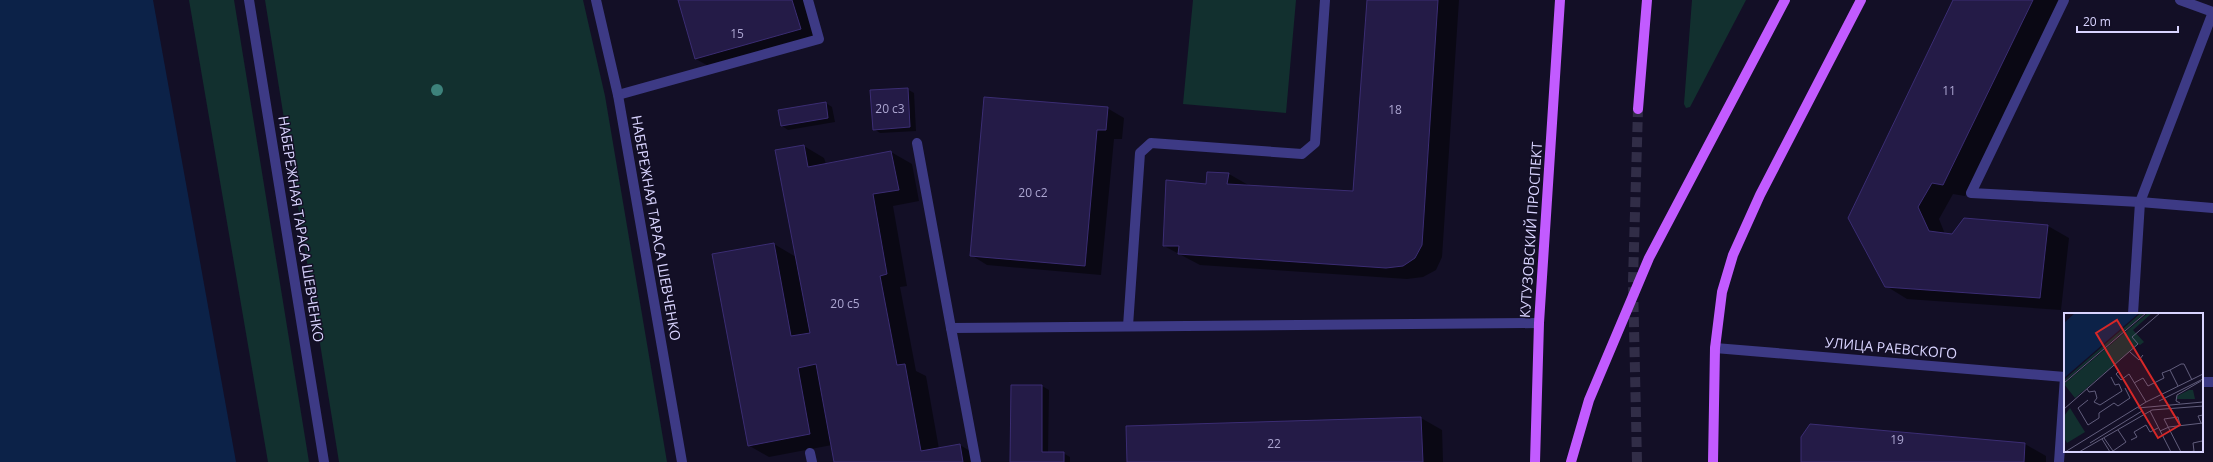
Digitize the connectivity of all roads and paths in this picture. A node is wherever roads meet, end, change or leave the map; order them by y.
1 (249, 0) edge
2 (596, 0) edge
3 (808, 0) edge
4 (1325, 0) edge
5 (1560, 0) edge
6 (1647, 0) edge
7 (1784, 0) edge
8 (1861, 0) edge
9 (2064, 0) edge
10 (2180, 0) edge
11 (2213, 12) edge
12 (618, 95) junction
13 (1638, 110) tunnel mouth
14 (917, 143) dead end
15 (2140, 202) junction
16 (2213, 208) edge
17 (2133, 313) edge
18 (1538, 323) junction
19 (1128, 326) junction
20 (951, 328) junction
21 (1715, 348) junction
22 (2064, 377) edge
23 (2064, 391) edge
24 (324, 462) edge
25 (682, 462) edge
26 (976, 462) edge
27 (1535, 462) edge
28 (1571, 462) edge
29 (1714, 462) edge
30 (2059, 462) edge

1 - 24 street, НАБЕРЕЖНАЯ ТАРАСА ШЕВЧЕНКО
2 - 12 street, НАБЕРЕЖНАЯ ТАРАСА ШЕВЧЕНКО
3 - 12 street
4 - 19 street
5 - 18 main road, КУТУЗОВСКИЙ ПРОСПЕКТ
6 - 13 main road
7 - 28 main road
8 - 21 main road
9 - 15 street
10 - 11 street
11 - 15 street
12 - 25 street, НАБЕРЕЖНАЯ ТАРАСА ШЕВЧЕНКО
14 - 20 street
15 - 16 street
15 - 17 street
18 - 19 street
18 - 27 main road, КУТУЗОВСКИЙ ПРОСПЕКТ
19 - 20 street
20 - 26 street
21 - 22 street, УЛИЦА РАЕВСКОГО
21 - 29 main road
23 - 30 street

